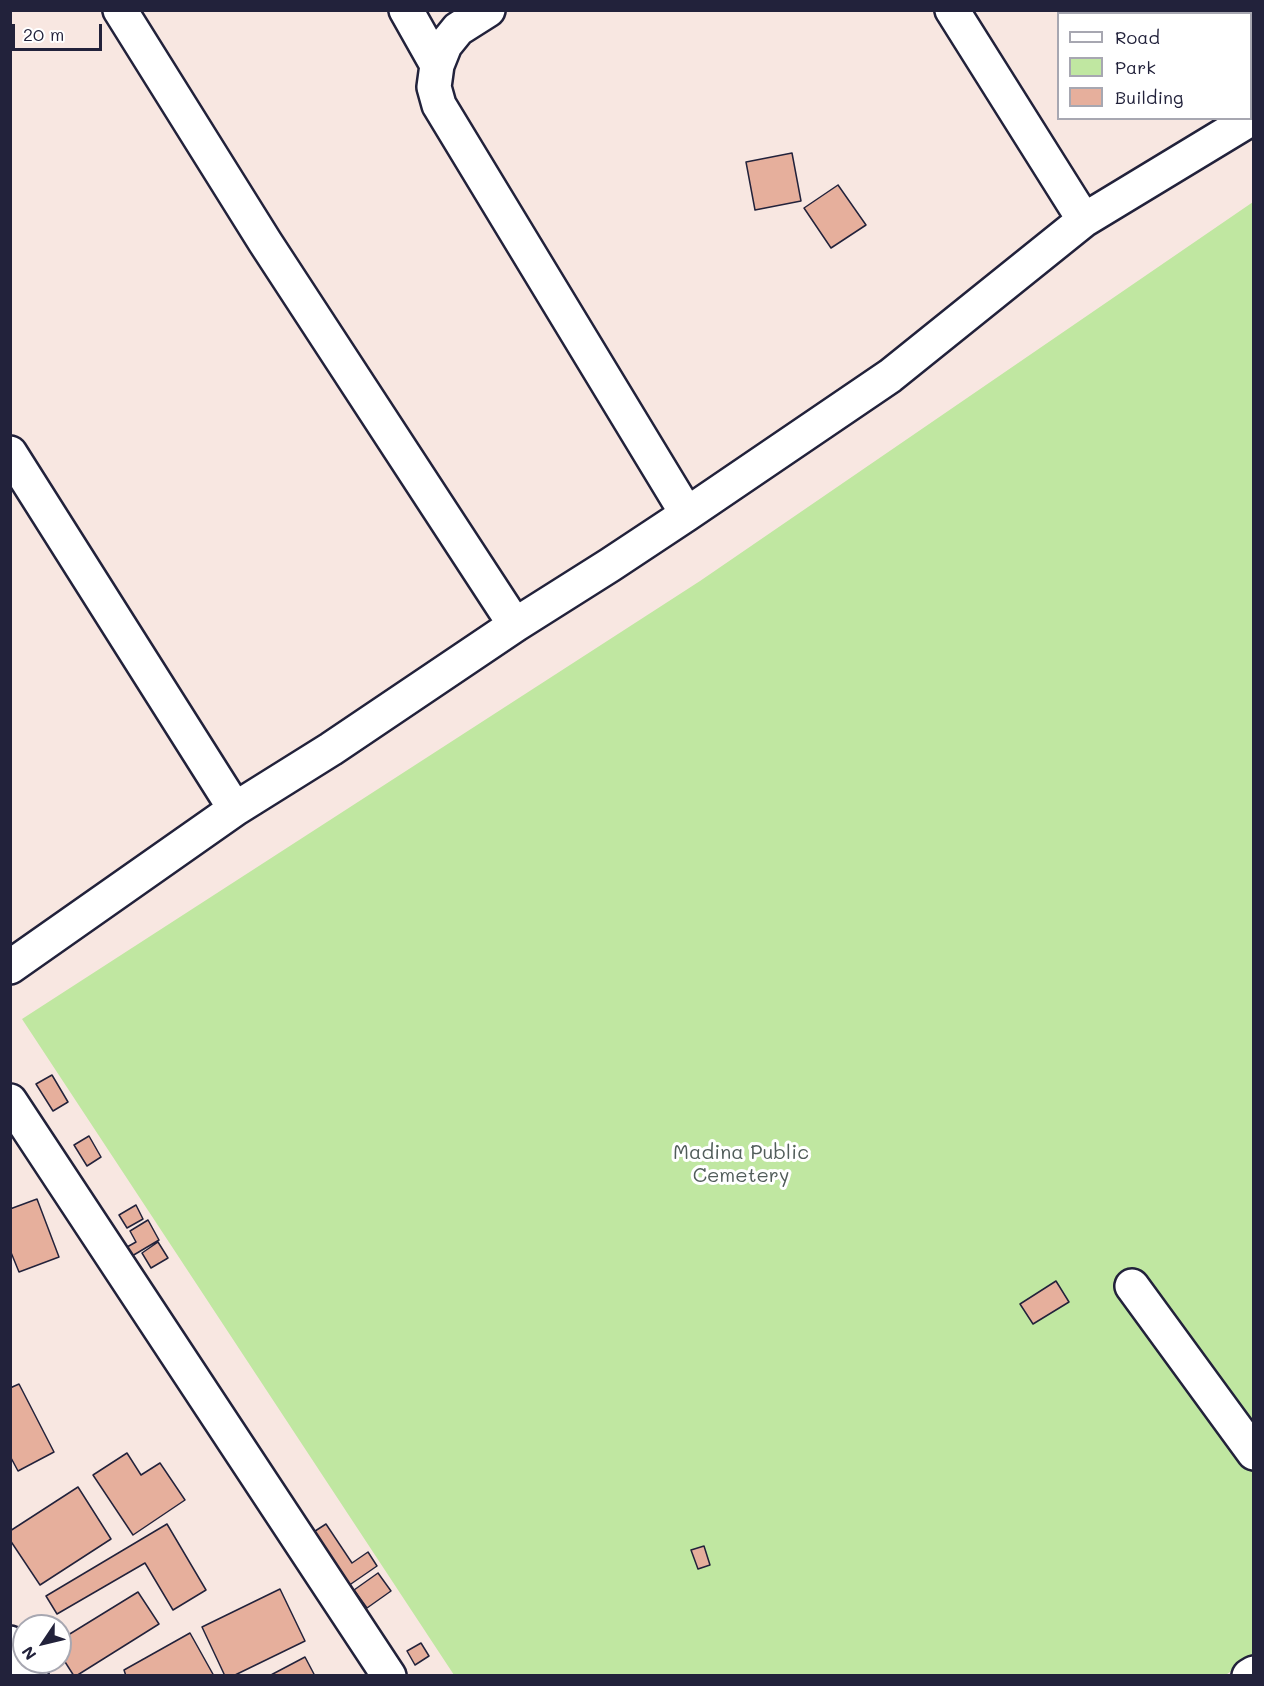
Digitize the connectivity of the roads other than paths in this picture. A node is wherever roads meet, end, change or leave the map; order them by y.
1 (120, 10) edge
2 (406, 10) edge
3 (488, 10) edge
4 (952, 10) edge
5 (436, 65) junction
6 (1249, 120) edge
7 (1084, 220) junction
8 (10, 453) edge
9 (687, 514) junction
10 (514, 625) junction
11 (235, 809) junction
12 (10, 967) edge
13 (10, 1101) edge
14 (1132, 1286) dead end
15 (1254, 1453) edge
16 (10, 1643) edge
17 (1254, 1673) edge
18 (32, 1676) edge
19 (389, 1676) edge
20 (1249, 1676) edge

1 - 10 street
2 - 5 street
3 - 5 street
4 - 7 street
5 - 9 street
6 - 7 street
7 - 9 street
8 - 11 street
9 - 10 street
10 - 11 street
11 - 12 street
13 - 19 street
14 - 15 street
16 - 18 street
17 - 20 street

